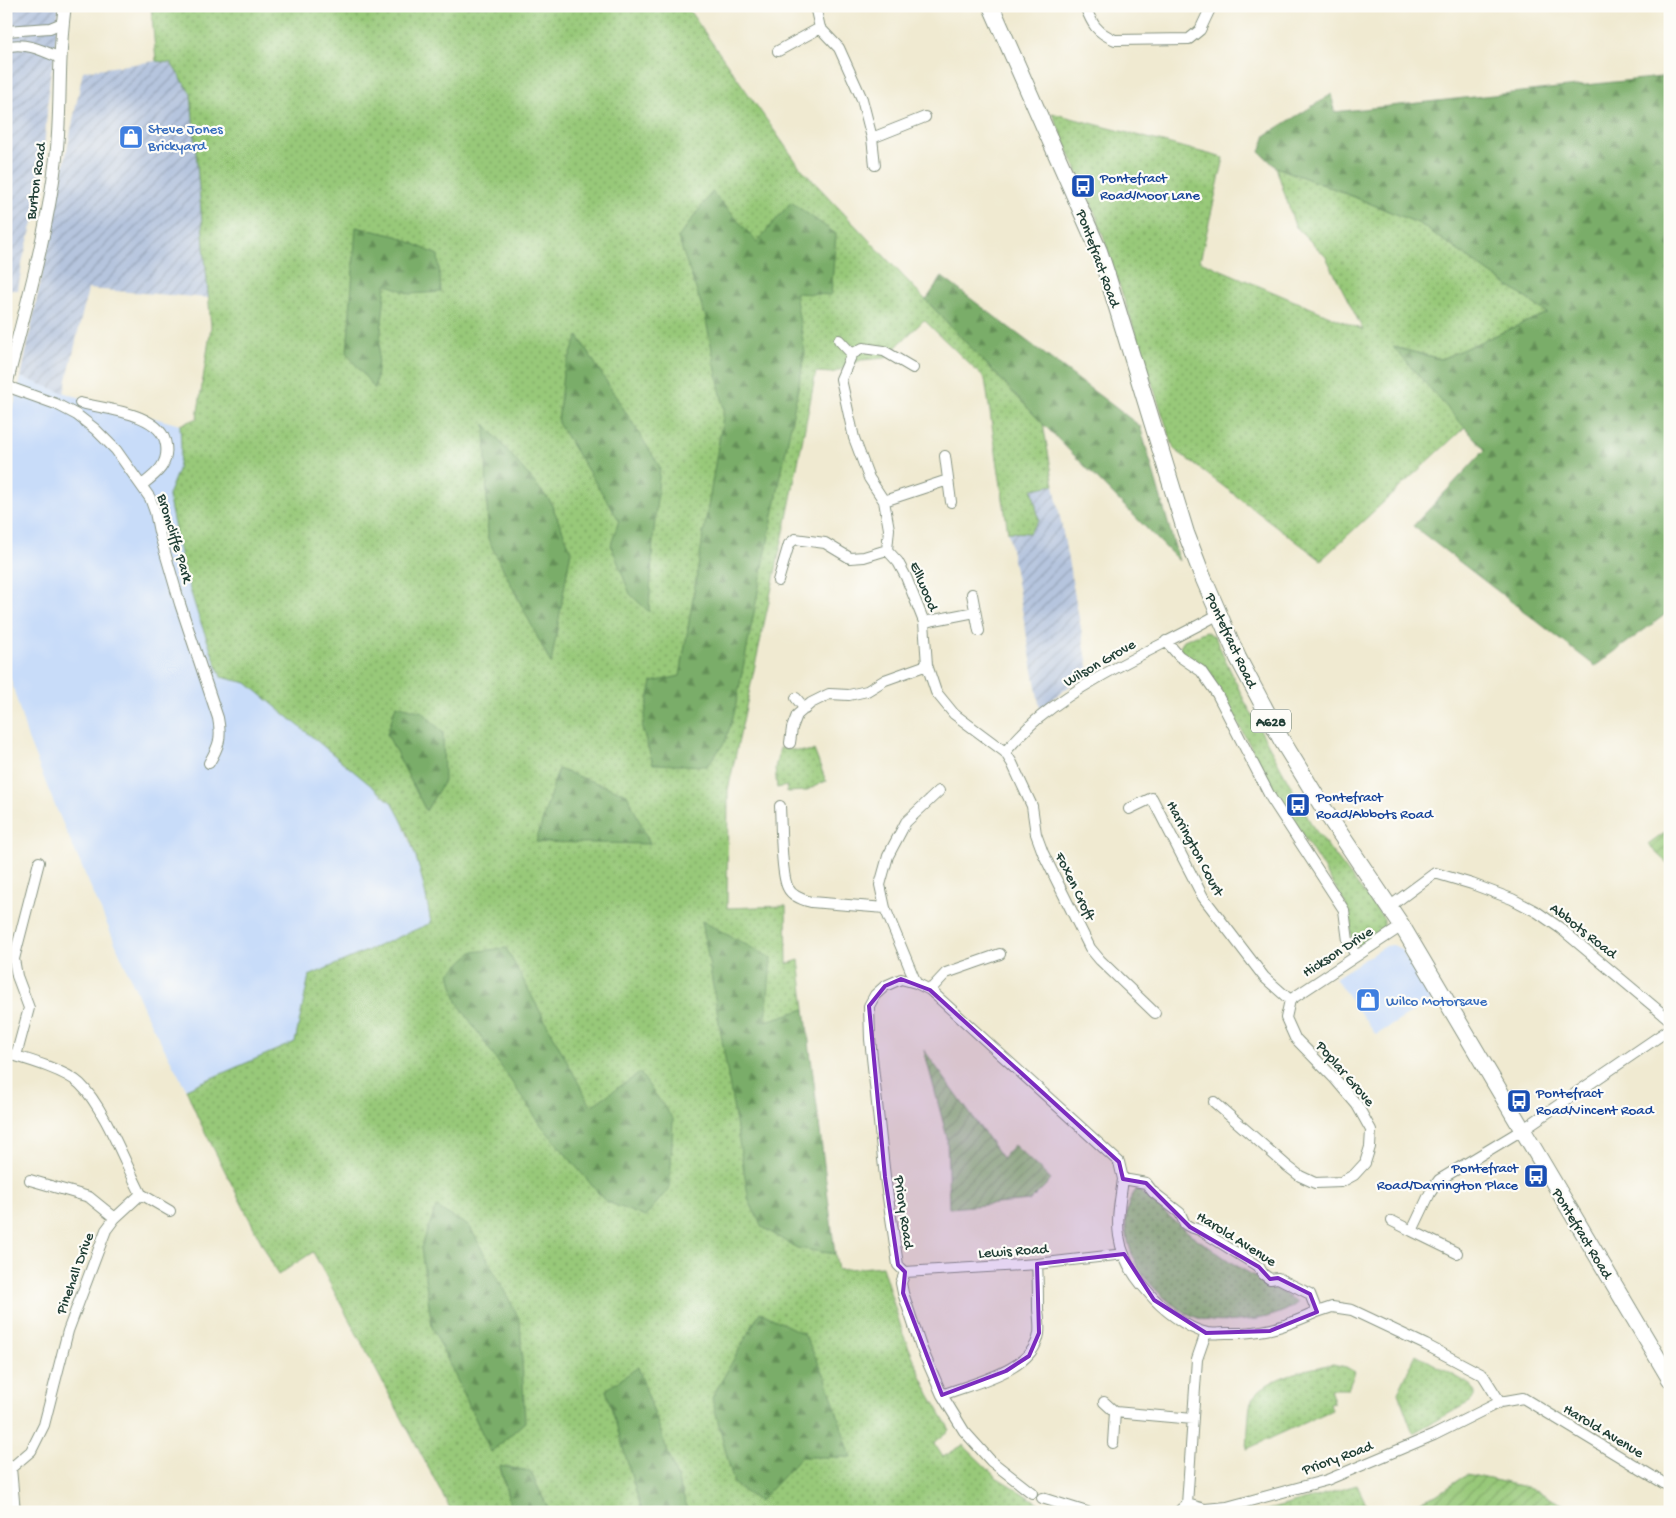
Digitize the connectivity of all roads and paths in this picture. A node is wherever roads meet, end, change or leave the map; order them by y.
1 (64, 6) edge
2 (815, 6) edge
3 (991, 6) edge
4 (1085, 6) edge
5 (1209, 6) edge
6 (62, 22) junction
7 (820, 28) junction
8 (6, 31) edge
9 (6, 47) edge
10 (778, 51) dead end
11 (60, 58) junction
12 (925, 117) dead end
13 (872, 138) junction
14 (875, 165) dead end
15 (839, 340) dead end
16 (852, 354) junction
17 (913, 368) dead end
18 (6, 385) edge
19 (80, 403) dead end
20 (946, 456) dead end
21 (948, 480) junction
22 (142, 485) junction
23 (884, 501) junction
24 (951, 502) dead end
25 (887, 550) junction
26 (778, 581) dead end
27 (972, 594) dead end
28 (975, 612) junction
29 (1219, 614) junction
30 (924, 622) junction
31 (979, 631) dead end
32 (1166, 641) junction
33 (927, 665) junction
34 (796, 698) dead end
35 (805, 709) junction
36 (790, 743) dead end
37 (1006, 752) junction
38 (209, 764) dead end
39 (939, 791) dead end
40 (780, 806) dead end
41 (1129, 809) dead end
42 (39, 862) dead end
43 (1389, 907) junction
44 (885, 908) junction
45 (1402, 926) junction
46 (1000, 954) dead end
47 (1356, 956) junction
48 (916, 983) junction
49 (930, 990) junction
50 (1290, 1000) junction
51 (1155, 1013) dead end
52 (1670, 1020) edge
53 (1670, 1029) edge
54 (11, 1055) edge
55 (1214, 1102) dead end
56 (1522, 1130) junction
57 (1123, 1179) junction
58 (30, 1180) dead end
59 (140, 1194) junction
60 (170, 1211) dead end
61 (115, 1218) junction
62 (1392, 1221) dead end
63 (1412, 1231) junction
64 (1457, 1253) dead end
65 (1124, 1254) junction
66 (1037, 1264) junction
67 (905, 1272) junction
68 (1317, 1312) junction
69 (1206, 1333) junction
70 (1670, 1379) edge
71 (942, 1395) junction
72 (1104, 1402) dead end
73 (1500, 1402) junction
74 (1115, 1412) junction
75 (1193, 1419) junction
76 (1113, 1443) dead end
77 (9, 1465) edge
78 (1670, 1487) edge
79 (1032, 1493) dead end
80 (1042, 1498) dead end
81 (1187, 1504) junction
82 (15, 1512) edge
83 (1087, 1512) edge
84 (1178, 1512) edge

1 - 6 street, Burton Road
2 - 7 street
3 - 29 highway, Pontefract Road / A628
4 - 5 street
6 - 8 street
6 - 11 street, Burton Road
7 - 10 street
7 - 13 street
9 - 11 street
11 - 18 street, Burton Road
12 - 13 street
13 - 14 street
15 - 16 street
16 - 17 street
16 - 23 street
18 - 22 street, Bromcliffe Park
19 - 22 street
20 - 21 street
21 - 23 street
21 - 24 street
22 - 38 street, Bromcliffe Park
23 - 25 street
25 - 26 street
25 - 30 street, Ellwood
27 - 28 street
28 - 30 street
28 - 31 street
29 - 32 street, Wilson Grove
29 - 43 highway, Pontefract Road / A628
30 - 33 street, Ellwood
32 - 37 street, Wilson Grove
32 - 47 street
33 - 35 street
33 - 37 street, Ellwood
34 - 35 street
35 - 36 street
37 - 51 street, Foxen Croft
39 - 44 street
40 - 44 street
41 - 50 street, Harrington Court
42 - 54 street
43 - 45 highway, Pontefract Road / A628
43 - 52 street, Abbots Road
44 - 48 street
45 - 47 street, Hickson Drive
45 - 56 highway, Pontefract Road / A628
46 - 49 street
47 - 50 street, Hickson Drive
48 - 49 street
48 - 67 street, Priory Road
49 - 57 street
50 - 55 street, Poplar Grove
53 - 56 street
54 - 59 street
56 - 63 street
56 - 70 highway, Pontefract Road / A628
57 - 65 street
57 - 68 street, Harold Avenue
58 - 61 street
59 - 60 street
59 - 61 street, Pinehall Drive
61 - 77 street, Pinehall Drive
62 - 63 street
63 - 64 street
65 - 66 street, Lewis Road
65 - 69 street
66 - 67 street, Lewis Road
66 - 71 street
67 - 71 street, Priory Road
68 - 69 street
68 - 73 street
69 - 75 street
71 - 79 street, Priory Road
72 - 74 street
73 - 78 street, Harold Avenue
73 - 81 street, Priory Road
74 - 75 street
74 - 76 street
75 - 81 street
77 - 82 street
80 - 83 street
81 - 84 street

